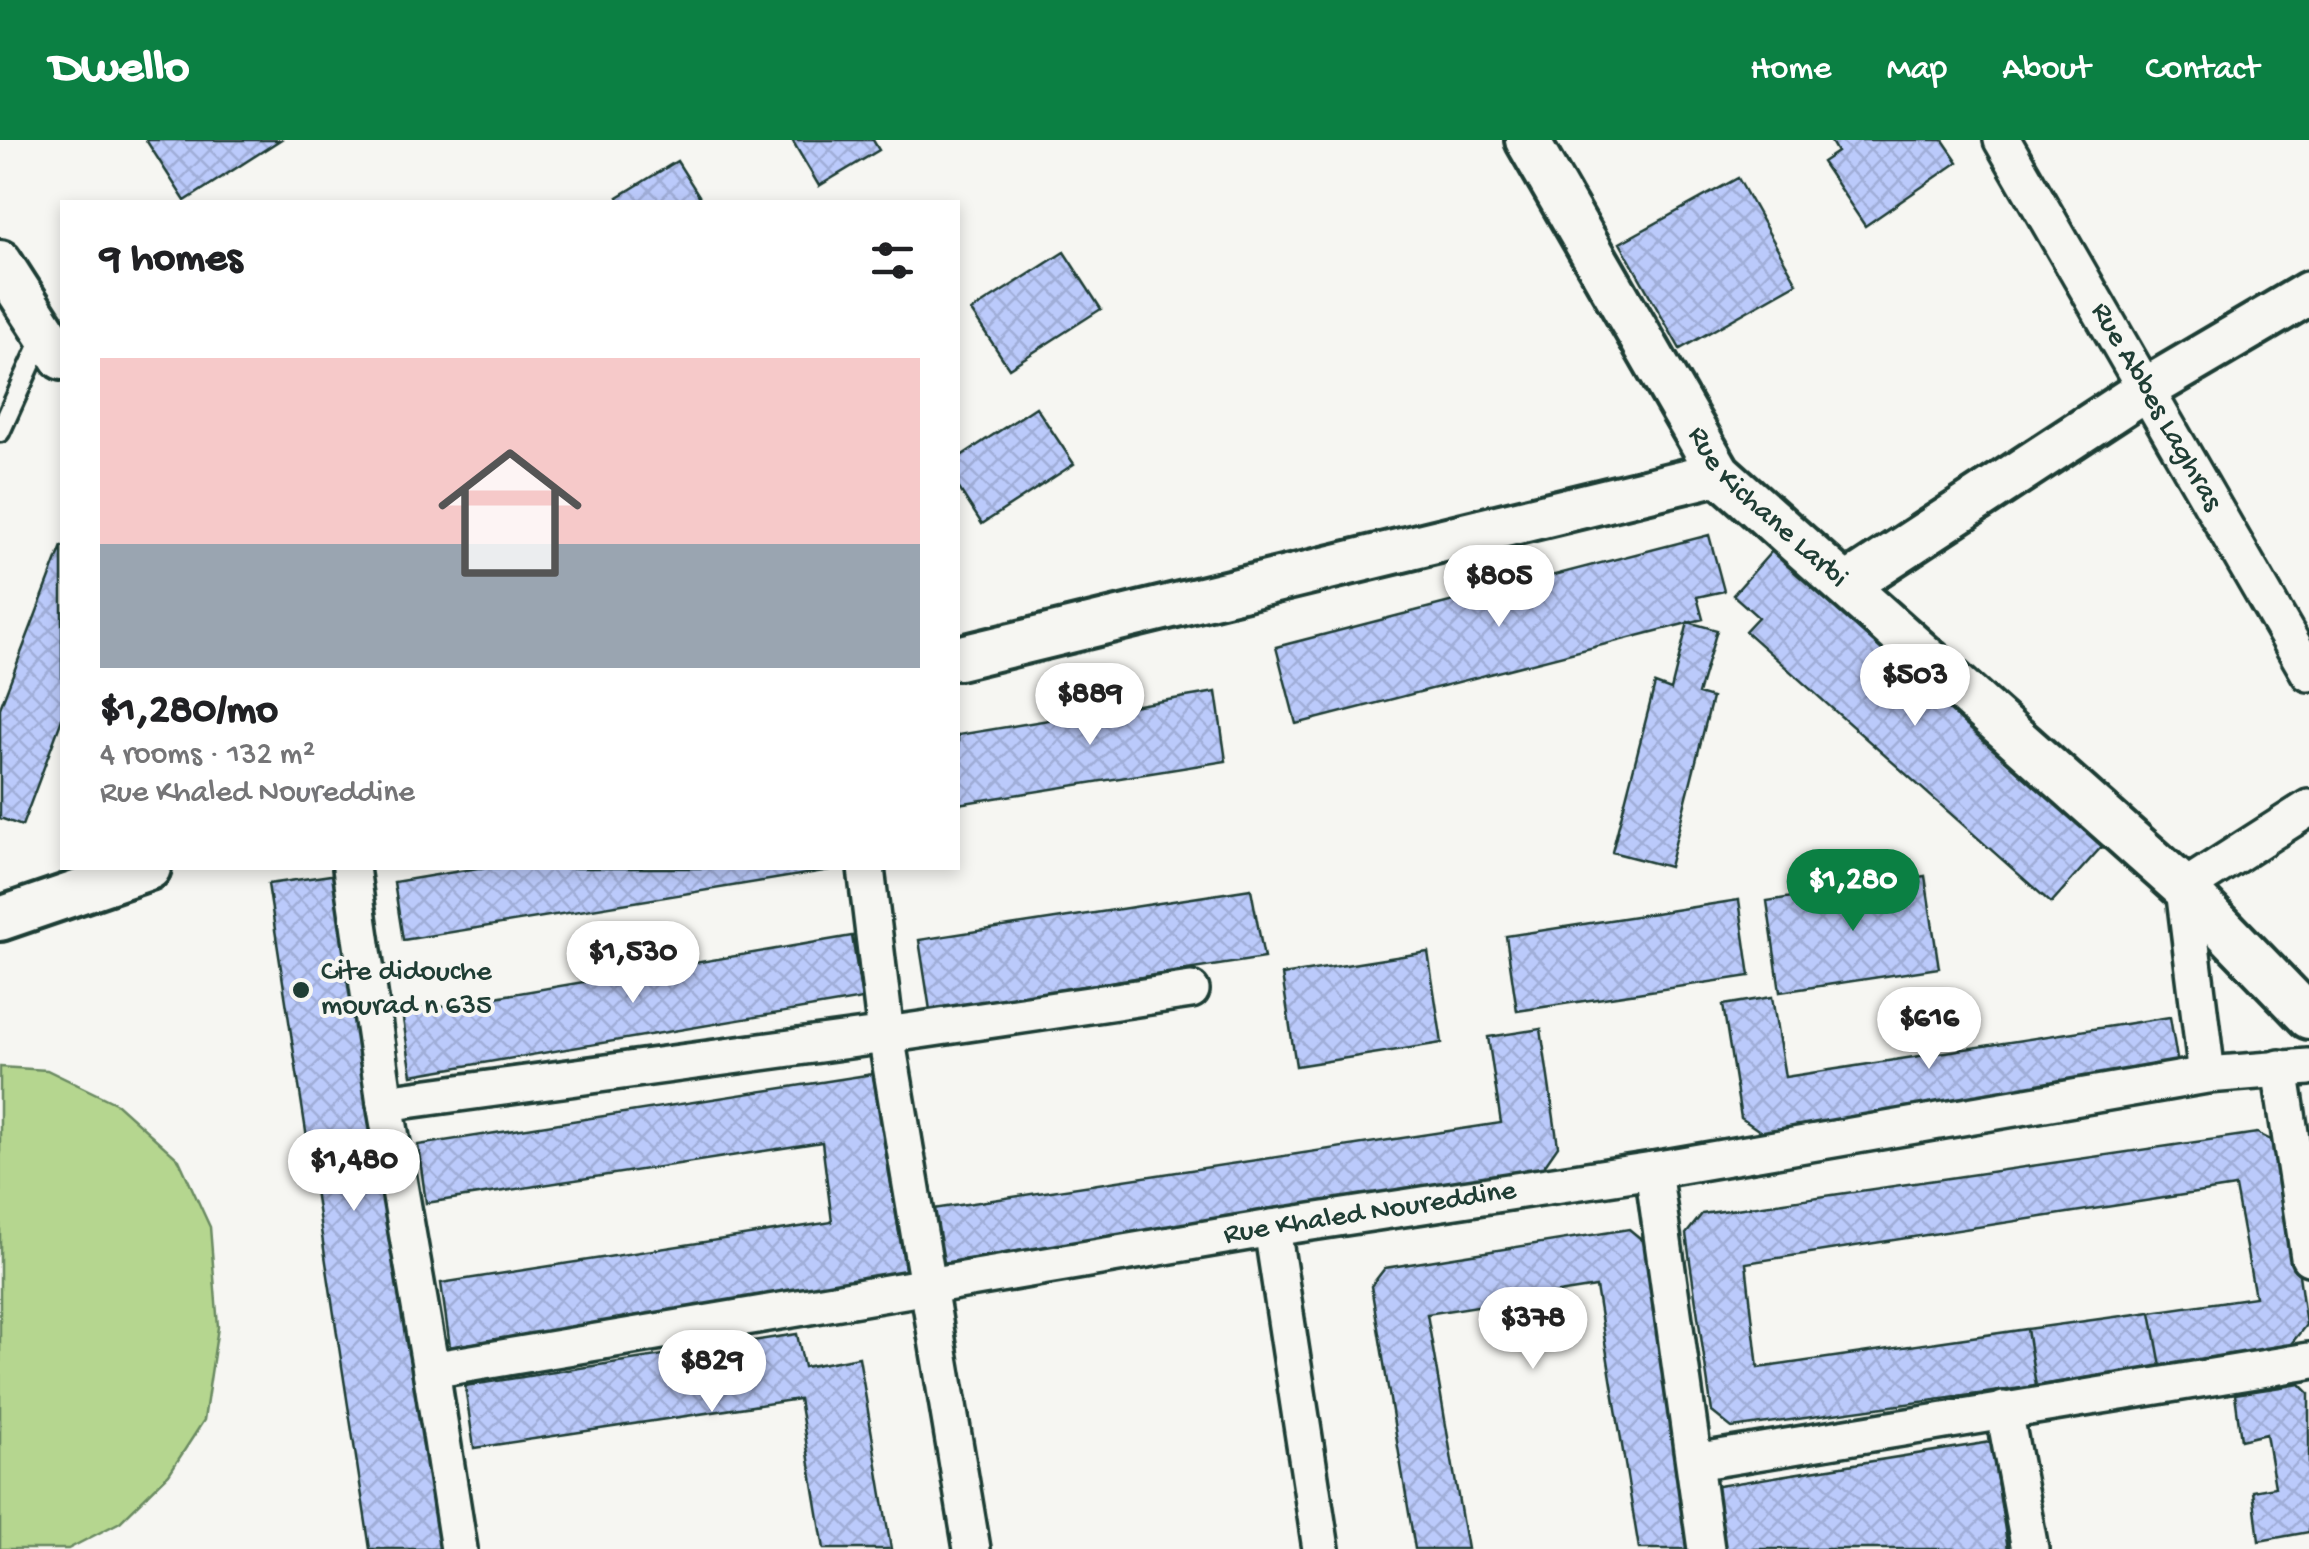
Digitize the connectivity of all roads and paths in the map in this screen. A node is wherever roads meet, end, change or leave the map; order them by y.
1 (1527, 140) edge
2 (2002, 140) edge
3 (0, 262) edge
4 (2309, 293) edge
5 (54, 344) edge
6 (2146, 389) junction
7 (0, 432) edge
8 (1719, 473) junction
9 (1846, 585) junction
10 (960, 658) edge
11 (2309, 673) edge
12 (2309, 808) edge
13 (144, 870) edge
14 (351, 870) edge
15 (866, 870) edge
16 (2184, 888) junction
17 (5, 913) edge
18 (1191, 990) dead end
19 (2309, 1017) edge
20 (886, 1035) junction
21 (2295, 1067) edge
22 (2207, 1076) junction
23 (384, 1104) junction
24 (1653, 1170) junction
25 (1272, 1228) junction
26 (2309, 1257) edge
27 (928, 1288) junction
28 (2309, 1361) edge
29 (431, 1370) junction
30 (2004, 1410) junction
31 (1694, 1462) junction
32 (1313, 1548) edge
33 (460, 1549) edge
34 (972, 1549) edge
35 (1706, 1549) edge
36 (2030, 1549) edge

1 - 8 street, Rue Kichane Larbi
2 - 6 street, Rue Abbes Laghras
3 - 5 street
4 - 6 street
5 - 7 lane
6 - 9 street
6 - 11 street, Rue Abbes Laghras
8 - 9 street, Rue Kichane Larbi
8 - 10 street
9 - 16 street, Rue Kichane Larbi
12 - 16 street
13 - 17 street
14 - 23 street
15 - 20 street
16 - 19 street, Rue Kichane Larbi
16 - 22 street
18 - 20 street
20 - 23 street
20 - 27 street
21 - 22 street, Rue Khaled Noureddine
21 - 26 street
22 - 24 street, Rue Khaled Noureddine
23 - 29 street
24 - 25 street, Rue Khaled Noureddine
24 - 31 street
25 - 27 street, Rue Khaled Noureddine
25 - 32 street
27 - 29 street, Rue Khaled Noureddine
27 - 34 street
28 - 30 street
29 - 33 street
30 - 31 street
30 - 36 street
31 - 35 street

